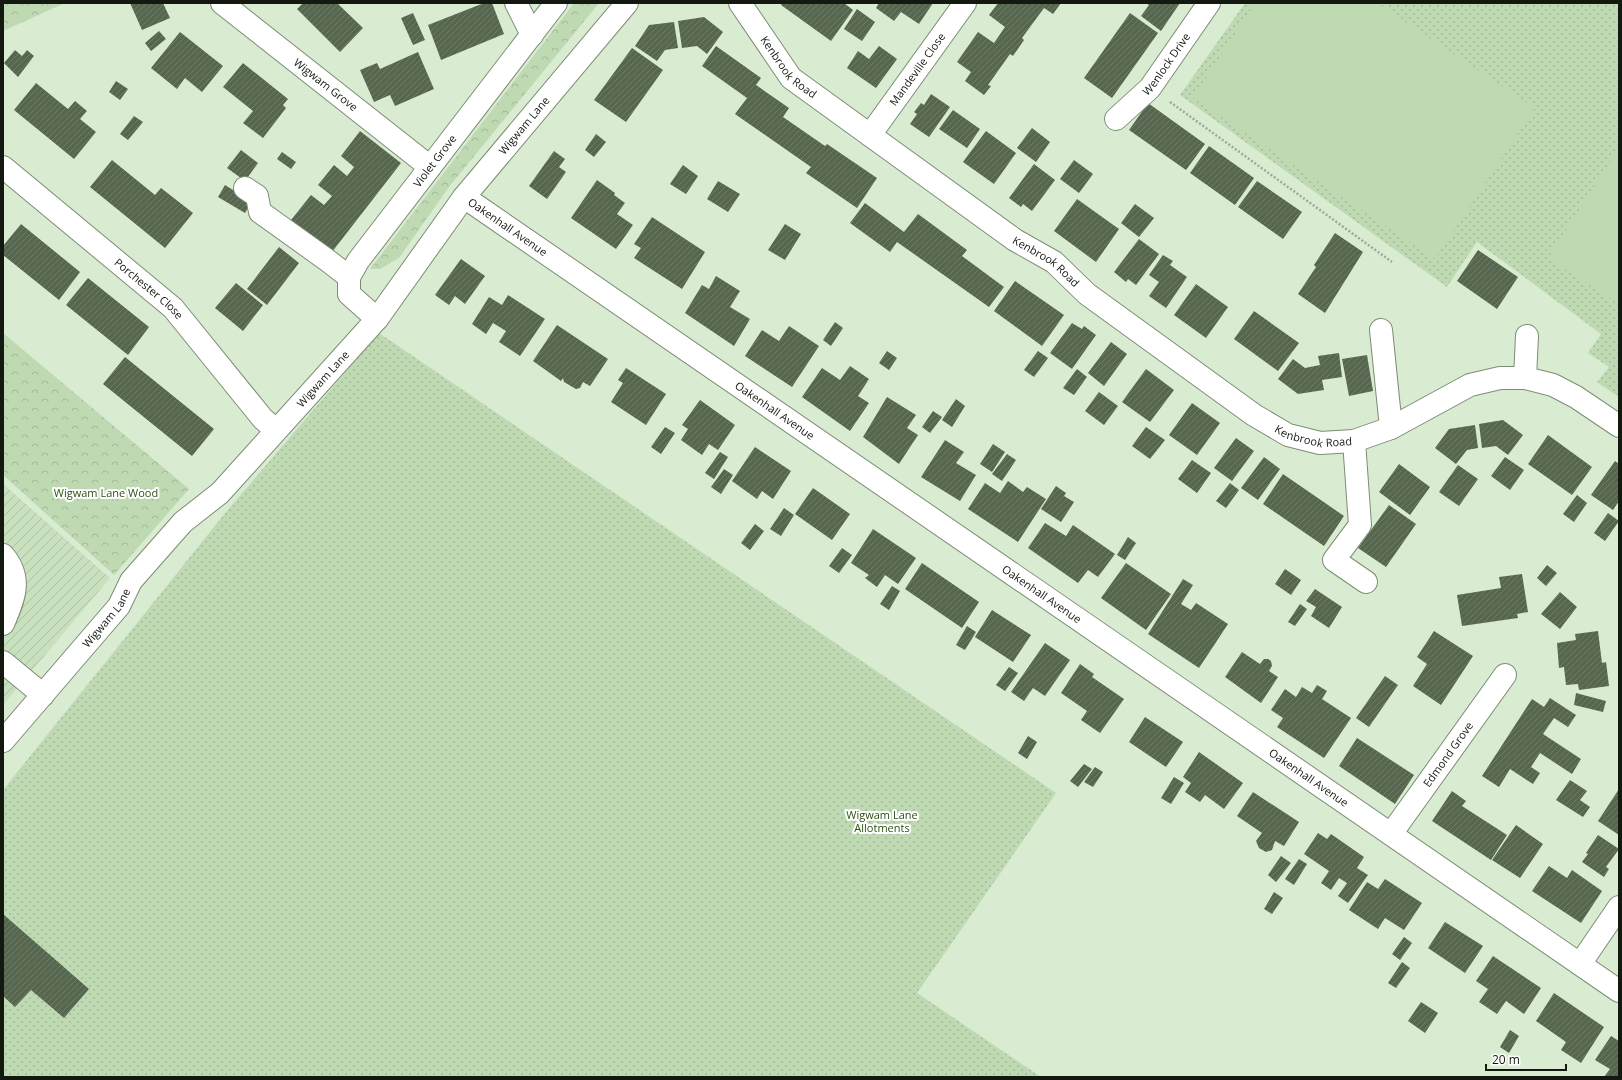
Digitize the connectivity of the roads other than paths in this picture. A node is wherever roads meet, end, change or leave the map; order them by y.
1 (222, 3) edge
2 (516, 3) edge
3 (556, 3) edge
4 (627, 3) edge
5 (740, 3) edge
6 (965, 3) edge
7 (1209, 3) edge
8 (532, 35) junction
9 (1116, 119) dead end
10 (870, 135) junction
11 (3, 167) edge
12 (430, 167) junction
13 (245, 188) dead end
14 (464, 197) junction
15 (349, 277) junction
16 (378, 319) junction
17 (1381, 330) dead end
18 (1527, 336) dead end
19 (1525, 378) junction
20 (1619, 426) edge
21 (1391, 428) junction
22 (276, 430) junction
23 (1354, 441) junction
24 (3, 555) edge
25 (1366, 582) dead end
26 (3, 624) edge
27 (3, 662) edge
28 (1505, 675) dead end
29 (42, 695) junction
30 (3, 741) edge
31 (1390, 834) junction
32 (1619, 907) edge
33 (1580, 964) junction
34 (1619, 991) edge

1 - 12 street, Wigwam Grove
2 - 8 street
3 - 8 street, Violet Grove
4 - 14 street, Wigwam Lane
5 - 10 street, Kenbrook Road
6 - 10 street, Mandeville Close
7 - 9 street, Wenlock Drive
8 - 12 street, Violet Grove
10 - 23 street, Kenbrook Road
11 - 22 street, Porchester Close
12 - 15 street, Violet Grove
13 - 15 street
14 - 16 street, Wigwam Lane
14 - 31 street, Oakenhall Avenue
15 - 16 street
16 - 22 street, Wigwam Lane
17 - 21 street
18 - 19 street
19 - 20 street, Kenbrook Road
19 - 21 street, Kenbrook Road
21 - 23 street, Kenbrook Road
22 - 29 street, Wigwam Lane
23 - 25 street
24 - 26 street
27 - 29 street
28 - 31 street, Edmond Grove
29 - 30 street, Wigwam Lane
31 - 33 street, Oakenhall Avenue
32 - 33 street
33 - 34 street, Oakenhall Avenue

